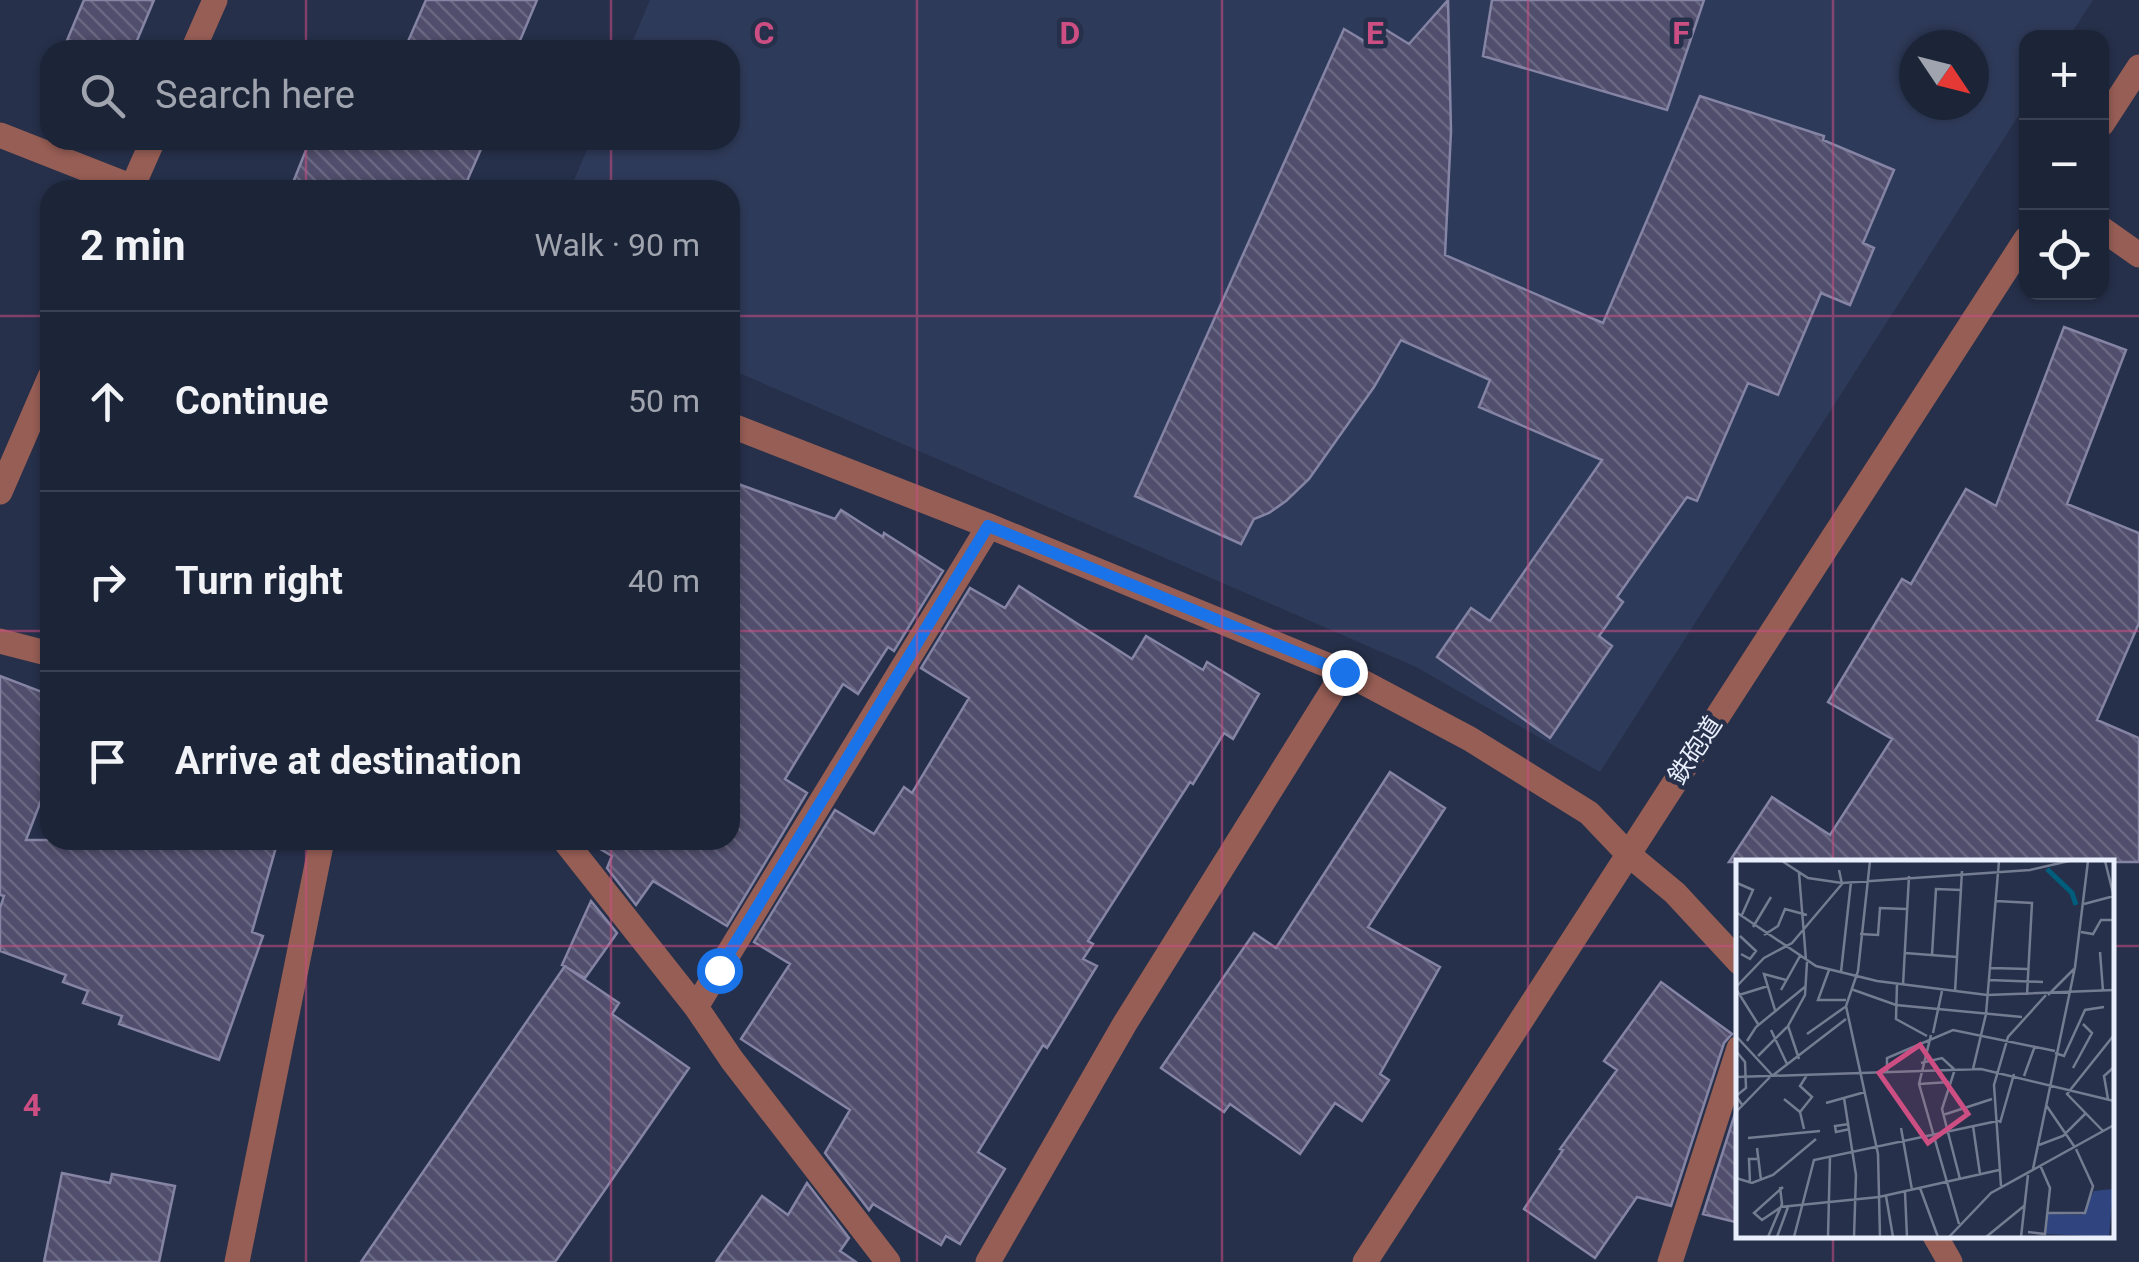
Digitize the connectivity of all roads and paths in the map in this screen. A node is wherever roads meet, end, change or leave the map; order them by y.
1 (215, 0) edge
2 (197, 40) edge
3 (2139, 66) edge
4 (2105, 120) edge
5 (0, 135) edge
6 (149, 150) edge
7 (112, 180) edge
8 (138, 180) edge
9 (2109, 234) edge
10 (2019, 250) edge
11 (2139, 256) edge
12 (40, 400) edge
13 (740, 428) edge
14 (0, 492) edge
15 (988, 526) junction
16 (0, 641) edge
17 (40, 651) edge
18 (1344, 672) junction
19 (320, 850) edge
20 (572, 850) edge
21 (1628, 854) junction
22 (1736, 959) edge
23 (696, 1007) junction
24 (1736, 1057) edge
25 (1936, 1237) edge
26 (237, 1262) edge
27 (888, 1262) edge
28 (988, 1262) edge
29 (1364, 1262) edge
30 (1670, 1262) edge
31 (1950, 1262) edge

1 - 2 street
3 - 4 street
5 - 7 street
6 - 8 street
9 - 11 street
10 - 21 street, 鉄砲道
12 - 14 street
13 - 15 street
15 - 18 street
15 - 23 street
16 - 17 street
18 - 21 street
18 - 28 street
19 - 26 street
20 - 23 street
21 - 22 street
21 - 29 street, 鉄砲道
23 - 27 street
24 - 30 street
25 - 31 street

